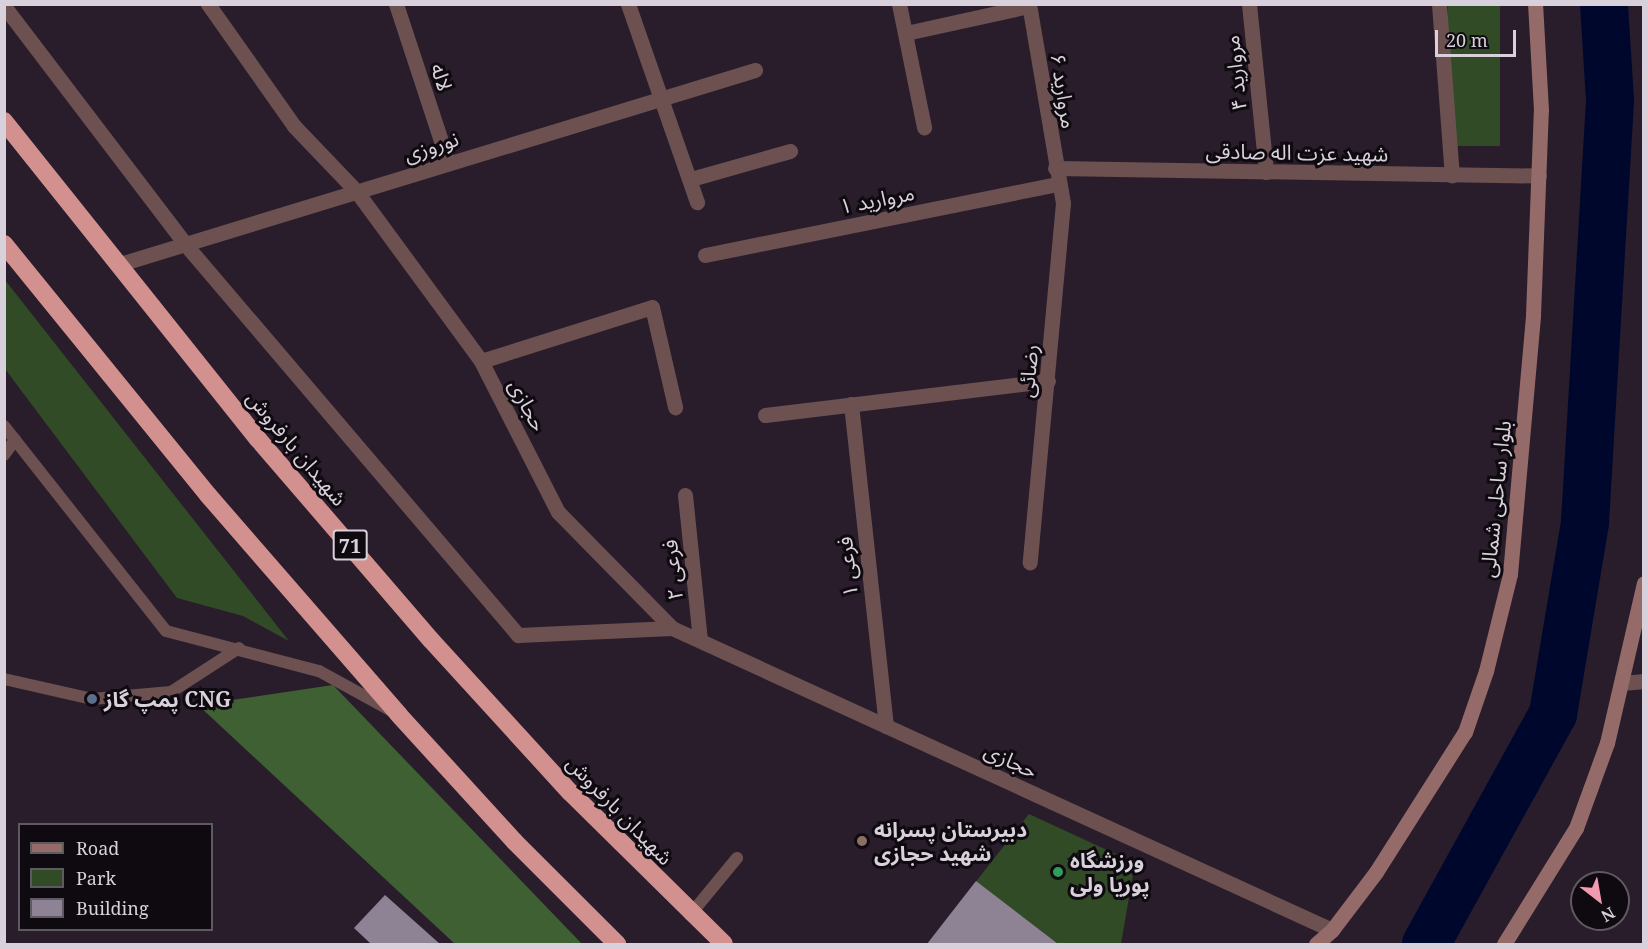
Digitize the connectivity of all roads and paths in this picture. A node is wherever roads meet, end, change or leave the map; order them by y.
1 (208, 4) edge
2 (396, 4) edge
3 (628, 4) edge
4 (899, 4) edge
5 (1249, 4) edge
6 (1439, 4) edge
7 (1535, 4) edge
8 (1029, 5) edge
9 (4, 6) edge
10 (906, 33) junction
11 (755, 70) dead end
12 (663, 95) junction
13 (4, 121) edge
14 (924, 127) dead end
15 (790, 151) dead end
16 (448, 162) junction
17 (1055, 168) junction
18 (1266, 172) junction
19 (1452, 176) junction
20 (1539, 176) junction
21 (691, 179) junction
22 (1058, 184) junction
23 (357, 192) junction
24 (697, 202) dead end
25 (4, 244) edge
26 (185, 244) junction
27 (705, 255) dead end
28 (120, 264) junction
29 (481, 361) junction
30 (1048, 381) junction
31 (851, 404) junction
32 (675, 407) dead end
33 (765, 415) dead end
34 (4, 426) edge
35 (15, 440) junction
36 (4, 455) edge
37 (685, 495) dead end
38 (1030, 562) dead end
39 (1644, 583) edge
40 (672, 628) junction
41 (700, 640) junction
42 (239, 648) junction
43 (4, 679) edge
44 (1644, 681) edge
45 (1622, 683) junction
46 (399, 715) junction
47 (886, 726) junction
48 (737, 858) dead end
49 (690, 915) junction
50 (1332, 930) junction
51 (617, 945) edge
52 (724, 945) edge
53 (1316, 945) edge
54 (1504, 945) edge

1 - 23 street, حجازی
2 - 16 street, لاله
3 - 12 street
4 - 10 street
5 - 18 street, مروارید ۴
6 - 19 street
7 - 20 main road, بلوار ساحلی شمالی
8 - 10 street
8 - 17 street, مروارید ۶
9 - 26 street
10 - 14 street
11 - 12 street, نوروزی
12 - 16 street, نوروزی
12 - 21 street
13 - 28 highway, شهیدان بارفروش / 71
15 - 21 street
16 - 23 street, نوروزی
17 - 18 street, شهید عزت اله صادقی
17 - 22 street, مروارید ۶
18 - 19 street, شهید عزت اله صادقی
19 - 20 street, شهید عزت اله صادقی
20 - 50 main road, بلوار ساحلی شمالی
21 - 24 street
22 - 27 street, مروارید ۱
22 - 30 street, رضائی
23 - 26 street, نوروزی
23 - 29 street, حجازی
25 - 46 highway
26 - 28 street, نوروزی
26 - 40 street, حجازی
28 - 49 highway, شهیدان بارفروش / 71
29 - 32 street
29 - 40 street, حجازی
30 - 31 street
30 - 38 street, رضائی
31 - 33 street
31 - 47 street, فرعی ۱
34 - 35 lane
35 - 36 lane
35 - 42 lane
37 - 41 street, فرعی ۲
39 - 45 main road
40 - 41 street, حجازی
41 - 47 street, حجازی
42 - 43 lane
42 - 46 lane
44 - 45 street
45 - 54 main road
46 - 51 highway
47 - 50 street, حجازی
48 - 49 lane
49 - 52 highway, شهیدان بارفروش / 71
50 - 53 main road, بلوار ساحلی شمالی

